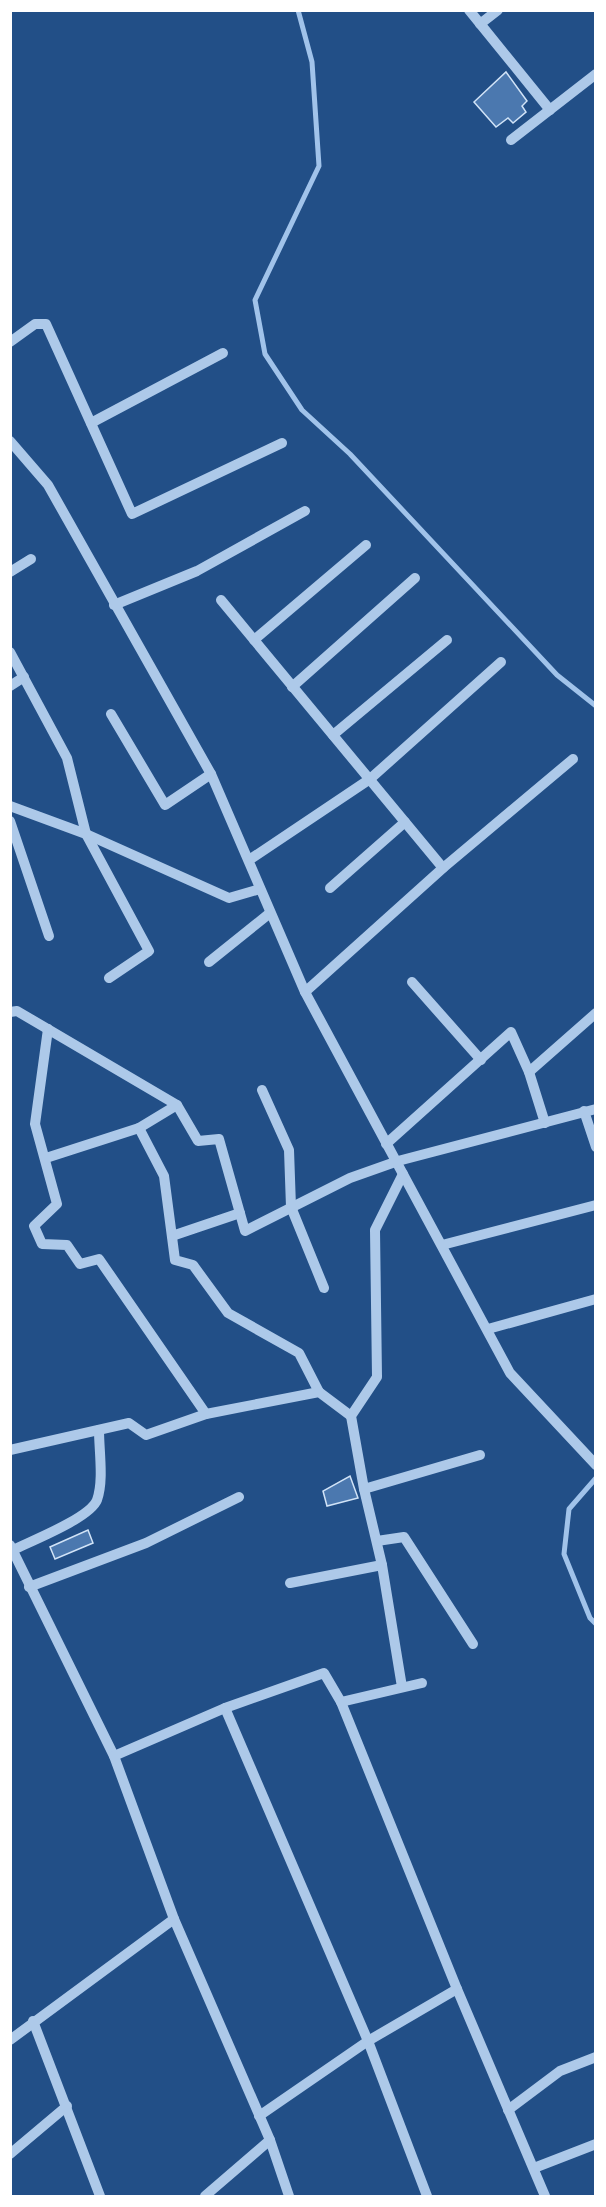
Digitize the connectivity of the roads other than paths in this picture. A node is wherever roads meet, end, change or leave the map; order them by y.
1 (468, 10) edge
2 (498, 10) edge
3 (480, 24) junction
4 (596, 74) edge
5 (550, 110) junction
6 (511, 140) dead end
7 (10, 342) edge
8 (223, 353) dead end
9 (91, 423) junction
10 (10, 441) edge
11 (282, 443) dead end
12 (305, 512) dead end
13 (366, 544) dead end
14 (31, 559) dead end
15 (10, 572) edge
16 (416, 578) dead end
17 (221, 600) dead end
18 (114, 605) junction
19 (254, 640) junction
20 (447, 640) dead end
21 (10, 652) edge
22 (501, 662) dead end
23 (24, 677) junction
24 (10, 686) edge
25 (292, 687) junction
26 (111, 714) dead end
27 (333, 735) junction
28 (573, 759) dead end
29 (211, 774) junction
30 (370, 779) junction
31 (10, 806) edge
32 (10, 821) edge
33 (405, 822) junction
34 (86, 834) junction
35 (249, 861) junction
36 (443, 868) junction
37 (330, 888) dead end
38 (260, 889) junction
39 (270, 913) junction
40 (49, 936) dead end
41 (209, 962) dead end
42 (109, 978) dead end
43 (412, 982) dead end
44 (304, 992) junction
45 (10, 1012) edge
46 (596, 1013) edge
47 (48, 1029) junction
48 (481, 1060) junction
49 (529, 1072) junction
50 (261, 1090) dead end
51 (177, 1105) junction
52 (590, 1110) edge
53 (545, 1123) junction
54 (139, 1128) junction
55 (386, 1144) junction
56 (596, 1147) edge
57 (46, 1158) junction
58 (398, 1161) junction
59 (403, 1174) junction
60 (596, 1205) edge
61 (291, 1207) junction
62 (240, 1213) junction
63 (172, 1236) junction
64 (442, 1245) junction
65 (324, 1288) dead end
66 (596, 1299) edge
67 (488, 1329) junction
68 (319, 1392) junction
69 (206, 1414) junction
70 (351, 1416) junction
71 (99, 1430) junction
72 (10, 1450) edge
73 (480, 1455) dead end
74 (596, 1465) edge
75 (364, 1490) junction
76 (239, 1497) dead end
77 (377, 1541) junction
78 (12, 1547) edge
79 (382, 1565) junction
80 (290, 1583) dead end
81 (29, 1587) junction
82 (473, 1644) dead end
83 (422, 1683) dead end
84 (402, 1687) junction
85 (341, 1702) junction
86 (225, 1708) junction
87 (114, 1756) junction
88 (174, 1919) junction
89 (457, 1989) junction
90 (33, 2021) junction
91 (10, 2040) edge
92 (369, 2041) junction
93 (596, 2057) edge
94 (67, 2106) junction
95 (508, 2110) junction
96 (259, 2116) junction
97 (270, 2140) junction
98 (596, 2144) edge
99 (10, 2154) edge
100 (534, 2168) junction
101 (100, 2196) edge
102 (205, 2196) edge
103 (289, 2196) edge
104 (427, 2196) edge
105 (545, 2196) edge

1 - 3 street
2 - 3 street
3 - 5 street
4 - 5 street
5 - 6 street
7 - 9 street
8 - 9 street
9 - 11 street
10 - 18 street
12 - 18 street
13 - 19 street
14 - 15 street
16 - 25 street
17 - 19 street
18 - 29 street
19 - 25 street
20 - 27 street
21 - 23 street
22 - 30 street
23 - 24 street
23 - 34 street
25 - 27 street
26 - 29 street
27 - 30 street
28 - 36 street
29 - 35 street
30 - 33 street
30 - 35 street
31 - 34 street
32 - 40 street
33 - 36 street
33 - 37 street
34 - 38 street
34 - 42 street
35 - 38 street
36 - 44 street
38 - 39 street
39 - 41 street
39 - 44 street
43 - 48 street
44 - 55 street
45 - 47 street
46 - 49 street
47 - 51 street
47 - 57 street
48 - 49 street
48 - 55 street
49 - 53 street
50 - 61 street
51 - 54 street
51 - 62 street
52 - 53 street
52 - 56 street
53 - 58 street
54 - 57 street
54 - 63 street
55 - 58 street
57 - 69 street
58 - 59 street
58 - 61 street
59 - 64 street
59 - 70 street
60 - 64 street
61 - 62 street
61 - 65 street
62 - 63 street
63 - 68 street
64 - 67 street
66 - 67 street
67 - 74 street
68 - 69 street
68 - 70 street
69 - 71 street
70 - 75 street
71 - 72 street
71 - 78 street
73 - 75 street
75 - 77 street
76 - 81 street
77 - 79 street
77 - 82 street
78 - 81 street
79 - 80 street
79 - 84 street
81 - 87 street
83 - 84 street
84 - 85 street
85 - 86 street
85 - 89 street
86 - 87 street
86 - 92 street
87 - 88 street
88 - 90 street
88 - 96 street
89 - 92 street
89 - 95 street
90 - 91 street
90 - 94 street
92 - 96 street
92 - 104 street
93 - 95 street
94 - 99 street
94 - 101 street
95 - 100 street
96 - 97 street
97 - 102 street
97 - 103 street
98 - 100 street
100 - 105 street

